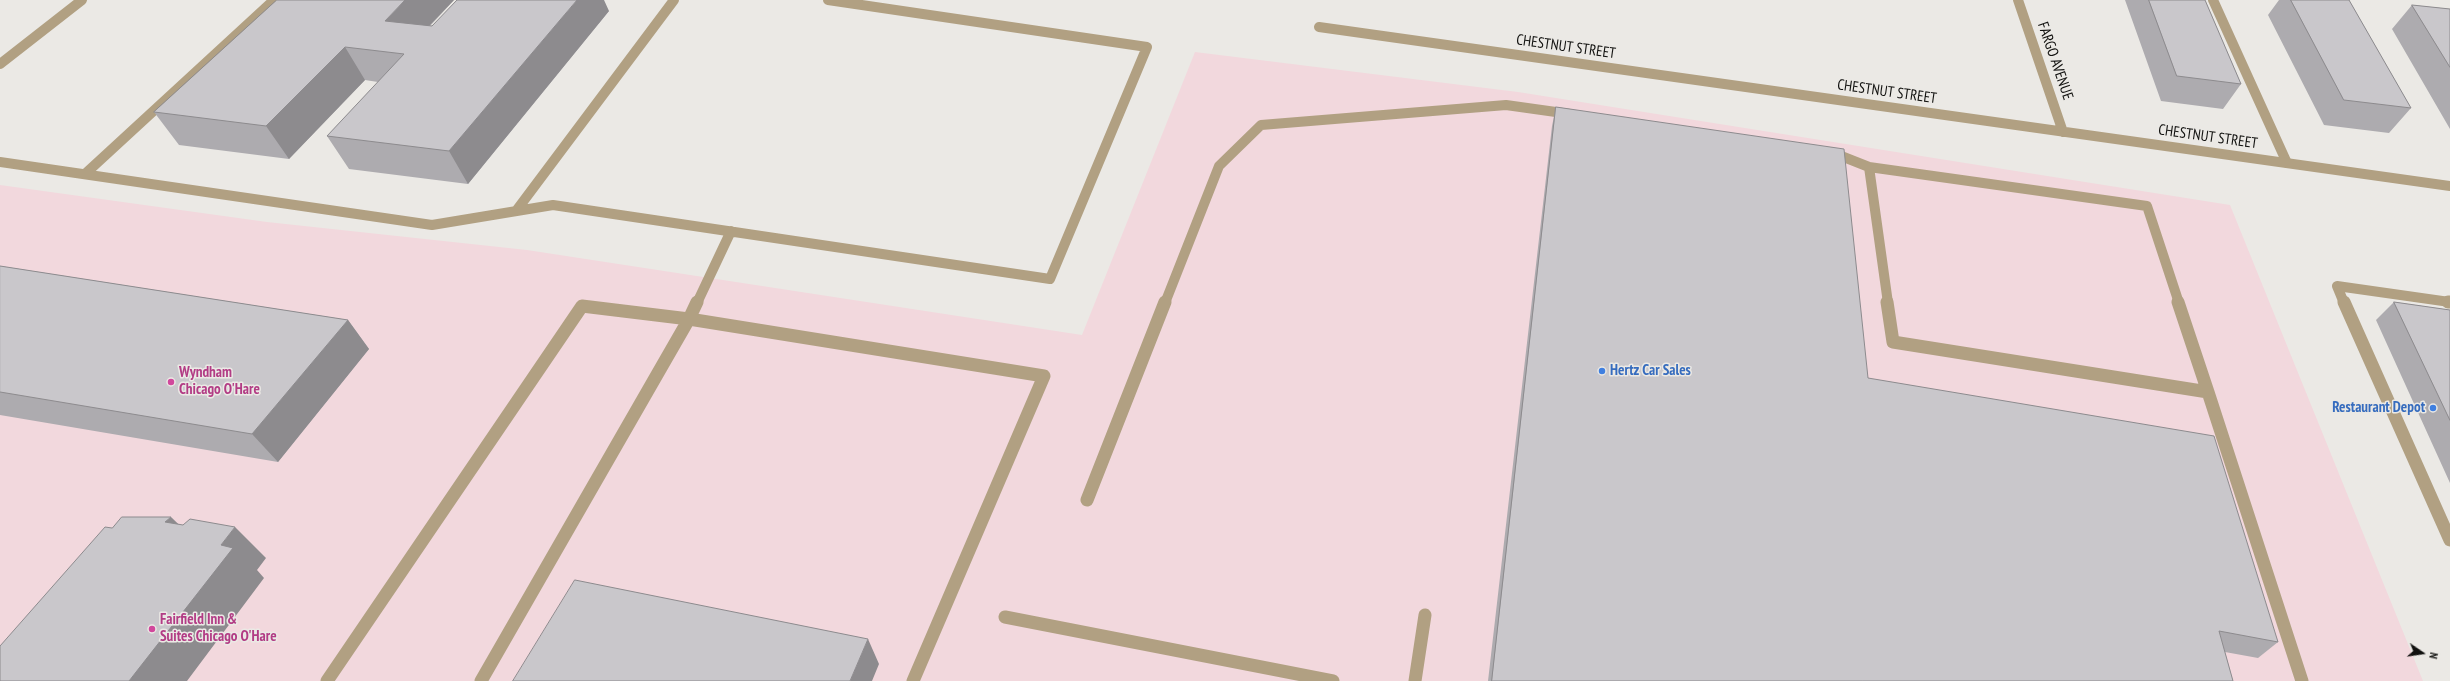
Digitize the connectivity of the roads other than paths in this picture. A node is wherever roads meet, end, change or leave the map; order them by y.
1 (82, 0) edge
2 (274, 0) edge
3 (674, 0) edge
4 (828, 0) edge
5 (2018, 0) edge
6 (2213, 0) edge
7 (1319, 27) dead end
8 (0, 64) edge
9 (1584, 115) edge
10 (2063, 132) junction
11 (1818, 146) edge
12 (0, 162) edge
13 (2287, 163) junction
14 (1869, 167) junction
15 (85, 174) junction
16 (2450, 186) edge
17 (516, 211) junction
18 (731, 230) junction
19 (2450, 302) edge
20 (688, 319) junction
21 (2209, 392) junction
22 (1087, 500) dead end
23 (2450, 540) edge
24 (1425, 615) dead end
25 (1005, 617) dead end
26 (328, 681) edge
27 (481, 681) edge
28 (913, 681) edge
29 (1332, 681) edge
30 (1416, 681) edge
31 (2302, 681) edge

1 - 8 street
2 - 15 street
3 - 17 street
4 - 18 street
5 - 10 street, FARGO AVENUE
6 - 13 street
7 - 10 street, CHESTNUT STREET
9 - 22 street
10 - 13 street, CHESTNUT STREET
11 - 14 street
12 - 15 street
13 - 16 street, CHESTNUT STREET
14 - 21 street
14 - 21 street
15 - 17 street
17 - 18 street
18 - 20 street
19 - 23 street
20 - 26 street
20 - 27 street
20 - 28 street
21 - 31 street
24 - 30 street
25 - 29 street

